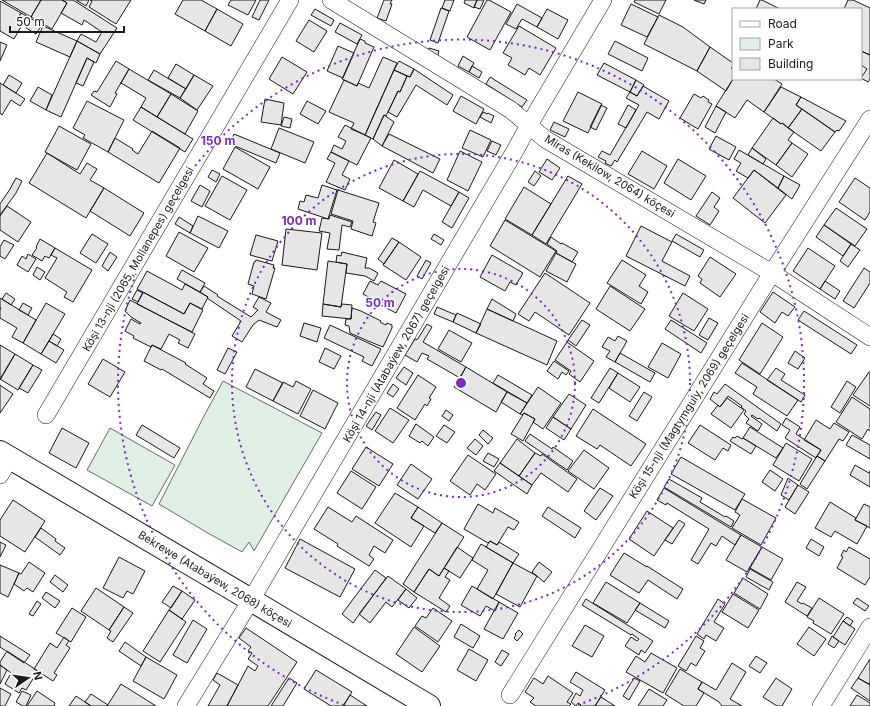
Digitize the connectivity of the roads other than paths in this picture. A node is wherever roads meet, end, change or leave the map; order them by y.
1 (290, 0) edge
2 (331, 0) edge
3 (603, 0) edge
4 (870, 119) edge
5 (529, 125) junction
6 (772, 273) junction
7 (870, 337) edge
8 (46, 415) dead end
9 (3, 462) edge
10 (252, 600) junction
11 (870, 627) edge
12 (510, 695) dead end
13 (186, 706) edge
14 (429, 706) edge
15 (821, 706) edge

1 - 8 street, Köşi 13-nji (2065, Mollanepes) geçelgesi
2 - 5 street, Miras (Kekilow, 2064) köçesi
3 - 5 street, Köşi 14-nji (Atabaýew, 2067) geçelgesi
4 - 6 street, Köşi 15-nji (Magtymguly, 2069) geçelgesi
5 - 6 street, Miras (Kekilow, 2064) köçesi
5 - 10 street, Köşi 14-nji (Atabaýew, 2067) geçelgesi
6 - 7 street, Miras (Kekilow, 2064) köçesi
6 - 12 street, Köşi 15-nji (Magtymguly, 2069) geçelgesi
9 - 10 main road, Bekrewe (Atabaýew, 2068) köçesi
10 - 13 street, Köşi 14-nji (Atabaýew, 2067) geçelgesi
10 - 14 main road, Bekrewe (Atabaýew, 2068) köçesi
11 - 15 street

